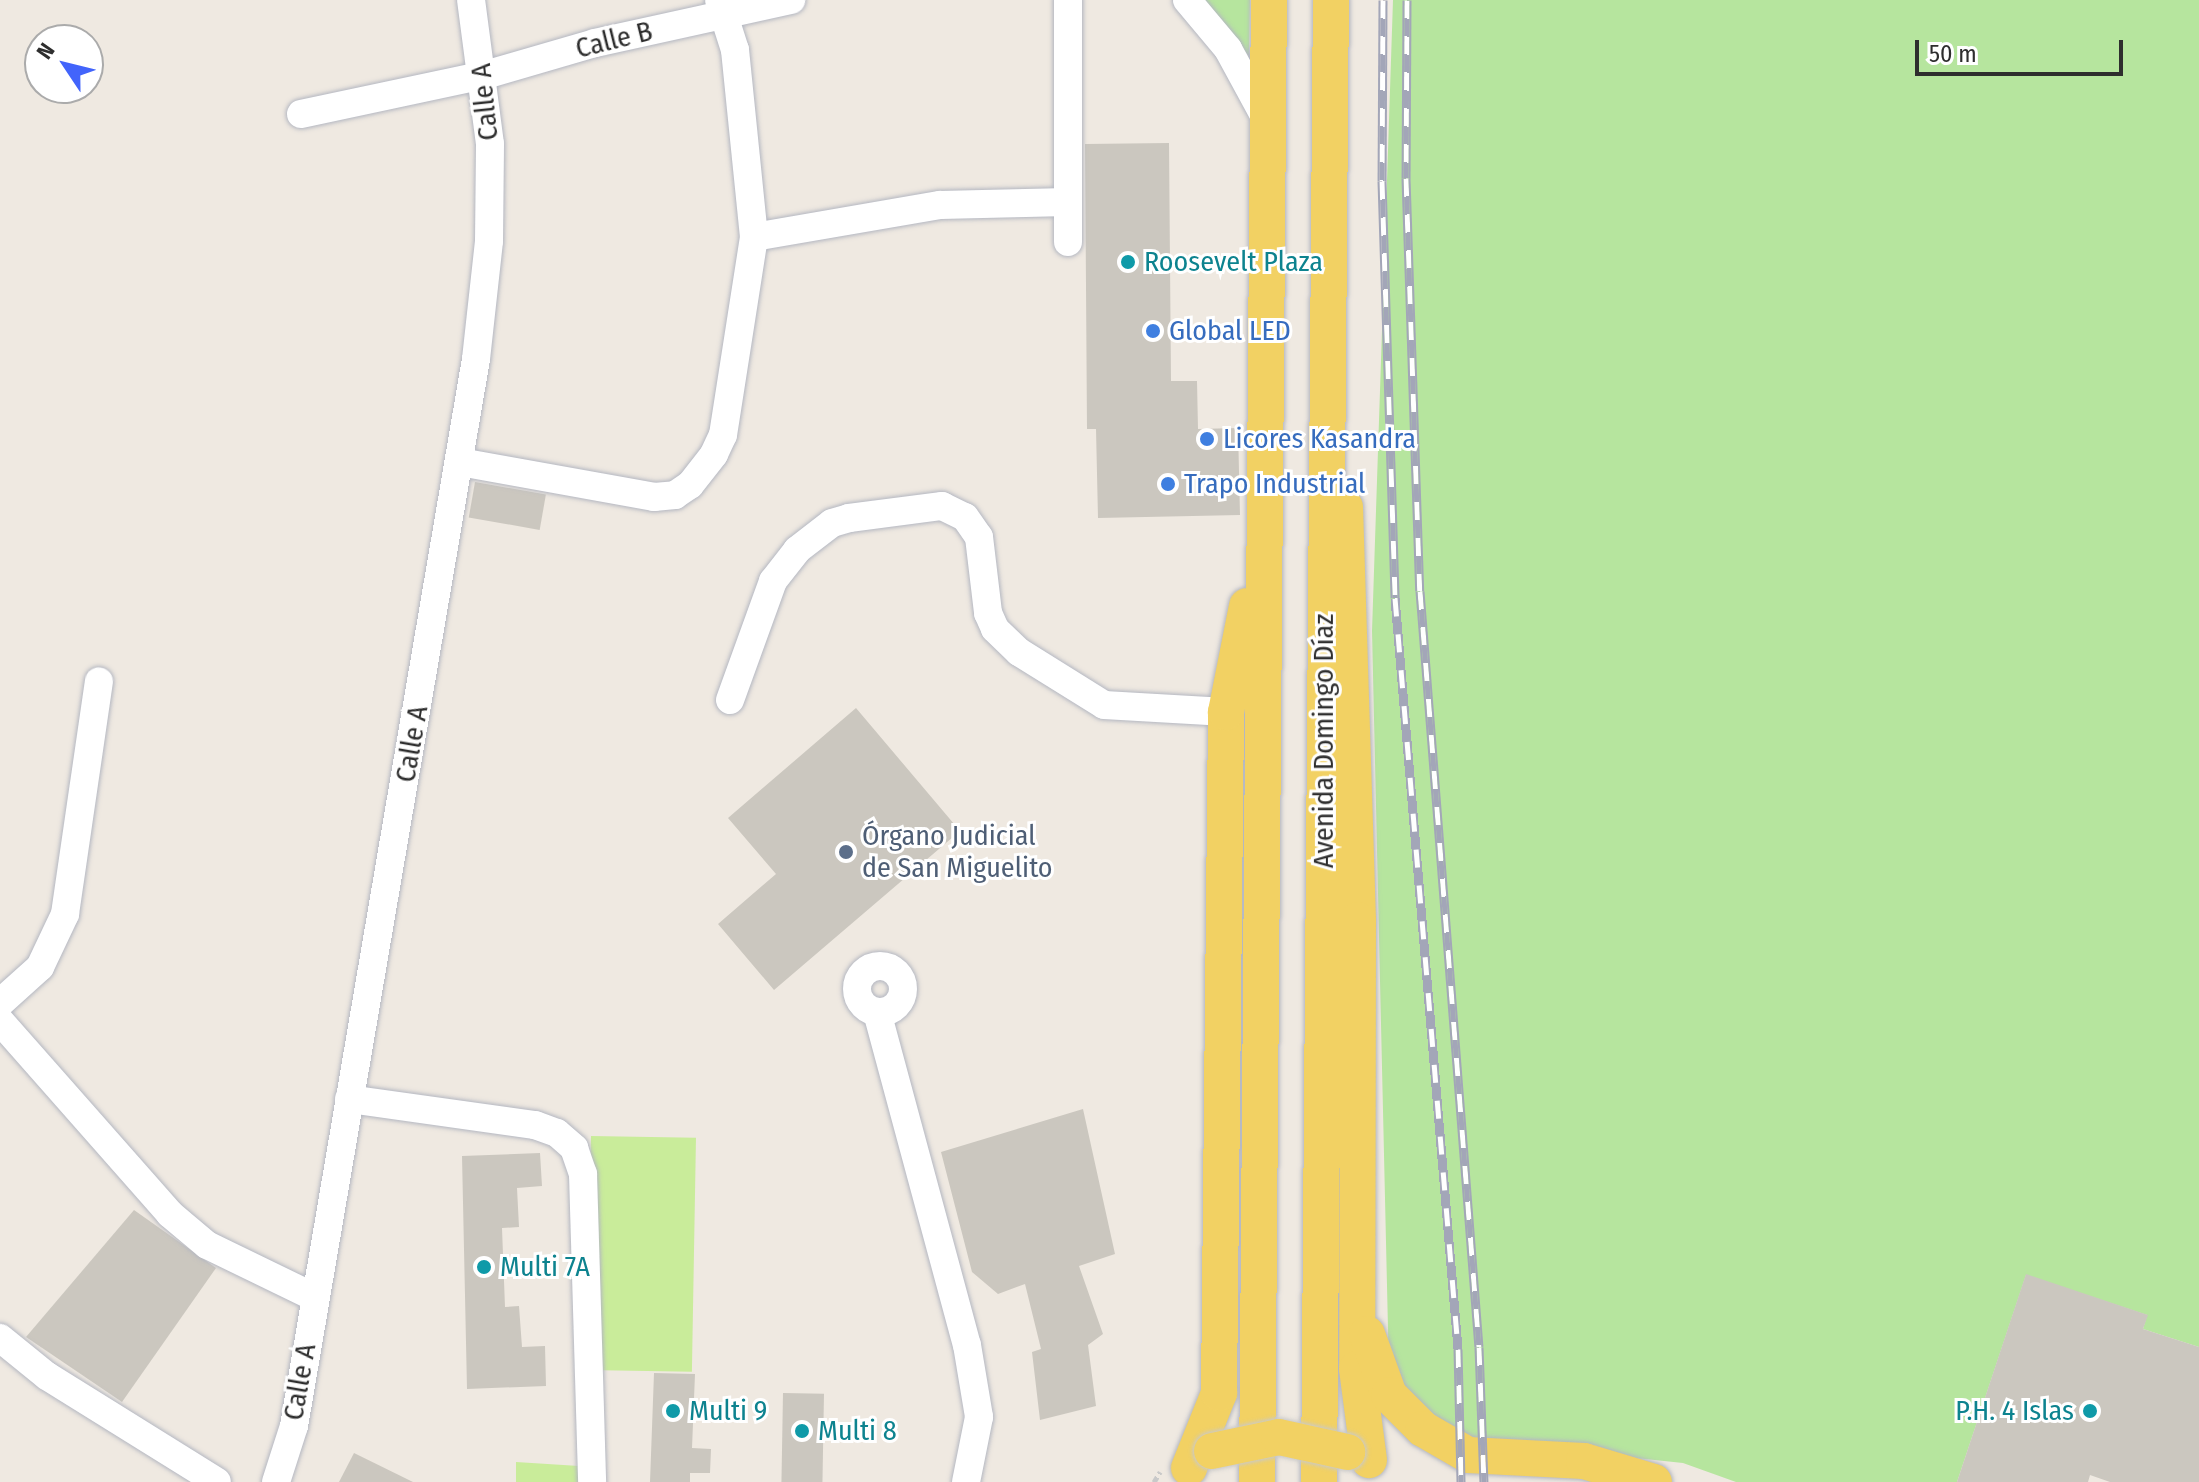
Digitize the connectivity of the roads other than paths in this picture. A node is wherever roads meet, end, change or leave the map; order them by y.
1 (471, 0) edge
2 (791, 0) edge
3 (1068, 0) edge
4 (1187, 0) edge
5 (1269, 0) edge
6 (1331, 0) edge
7 (720, 7) edge
8 (485, 75) junction
9 (301, 114) dead end
10 (1267, 120) junction
11 (1068, 202) junction
12 (754, 237) junction
13 (1068, 242) dead end
14 (1326, 372) junction
15 (460, 462) junction
16 (1264, 522) junction
17 (99, 681) dead end
18 (730, 700) dead end
19 (1226, 712) junction
20 (0, 1003) edge
21 (877, 1012) dead end
22 (0, 1021) edge
23 (349, 1099) junction
24 (1359, 1292) junction
25 (314, 1297) junction
26 (0, 1338) edge
27 (1369, 1465) edge
28 (1193, 1467) edge
29 (217, 1482) edge
30 (276, 1482) edge
31 (592, 1482) edge
32 (966, 1482) edge
33 (1257, 1482) edge
34 (1319, 1482) edge
35 (1654, 1482) edge

1 - 8 street, Calle A
2 - 7 street, Calle B
3 - 11 street
4 - 10 street
5 - 10 main road
6 - 14 main road, Avenida Domingo Díaz
7 - 8 street, Calle B
7 - 12 street
8 - 9 street, Calle B
8 - 15 street, Calle A
10 - 16 main road
11 - 12 street
11 - 13 street
12 - 15 street
14 - 24 main road
14 - 34 main road, Avenida Domingo Díaz
15 - 23 street, Calle A
16 - 19 main road
16 - 33 main road
17 - 20 street
18 - 19 street
19 - 28 main road
21 - 32 street
22 - 25 street
23 - 25 street, Calle A
23 - 31 street
24 - 27 main road
24 - 35 main road
25 - 30 street, Calle A
26 - 29 street
27 - 28 main road, bridge

